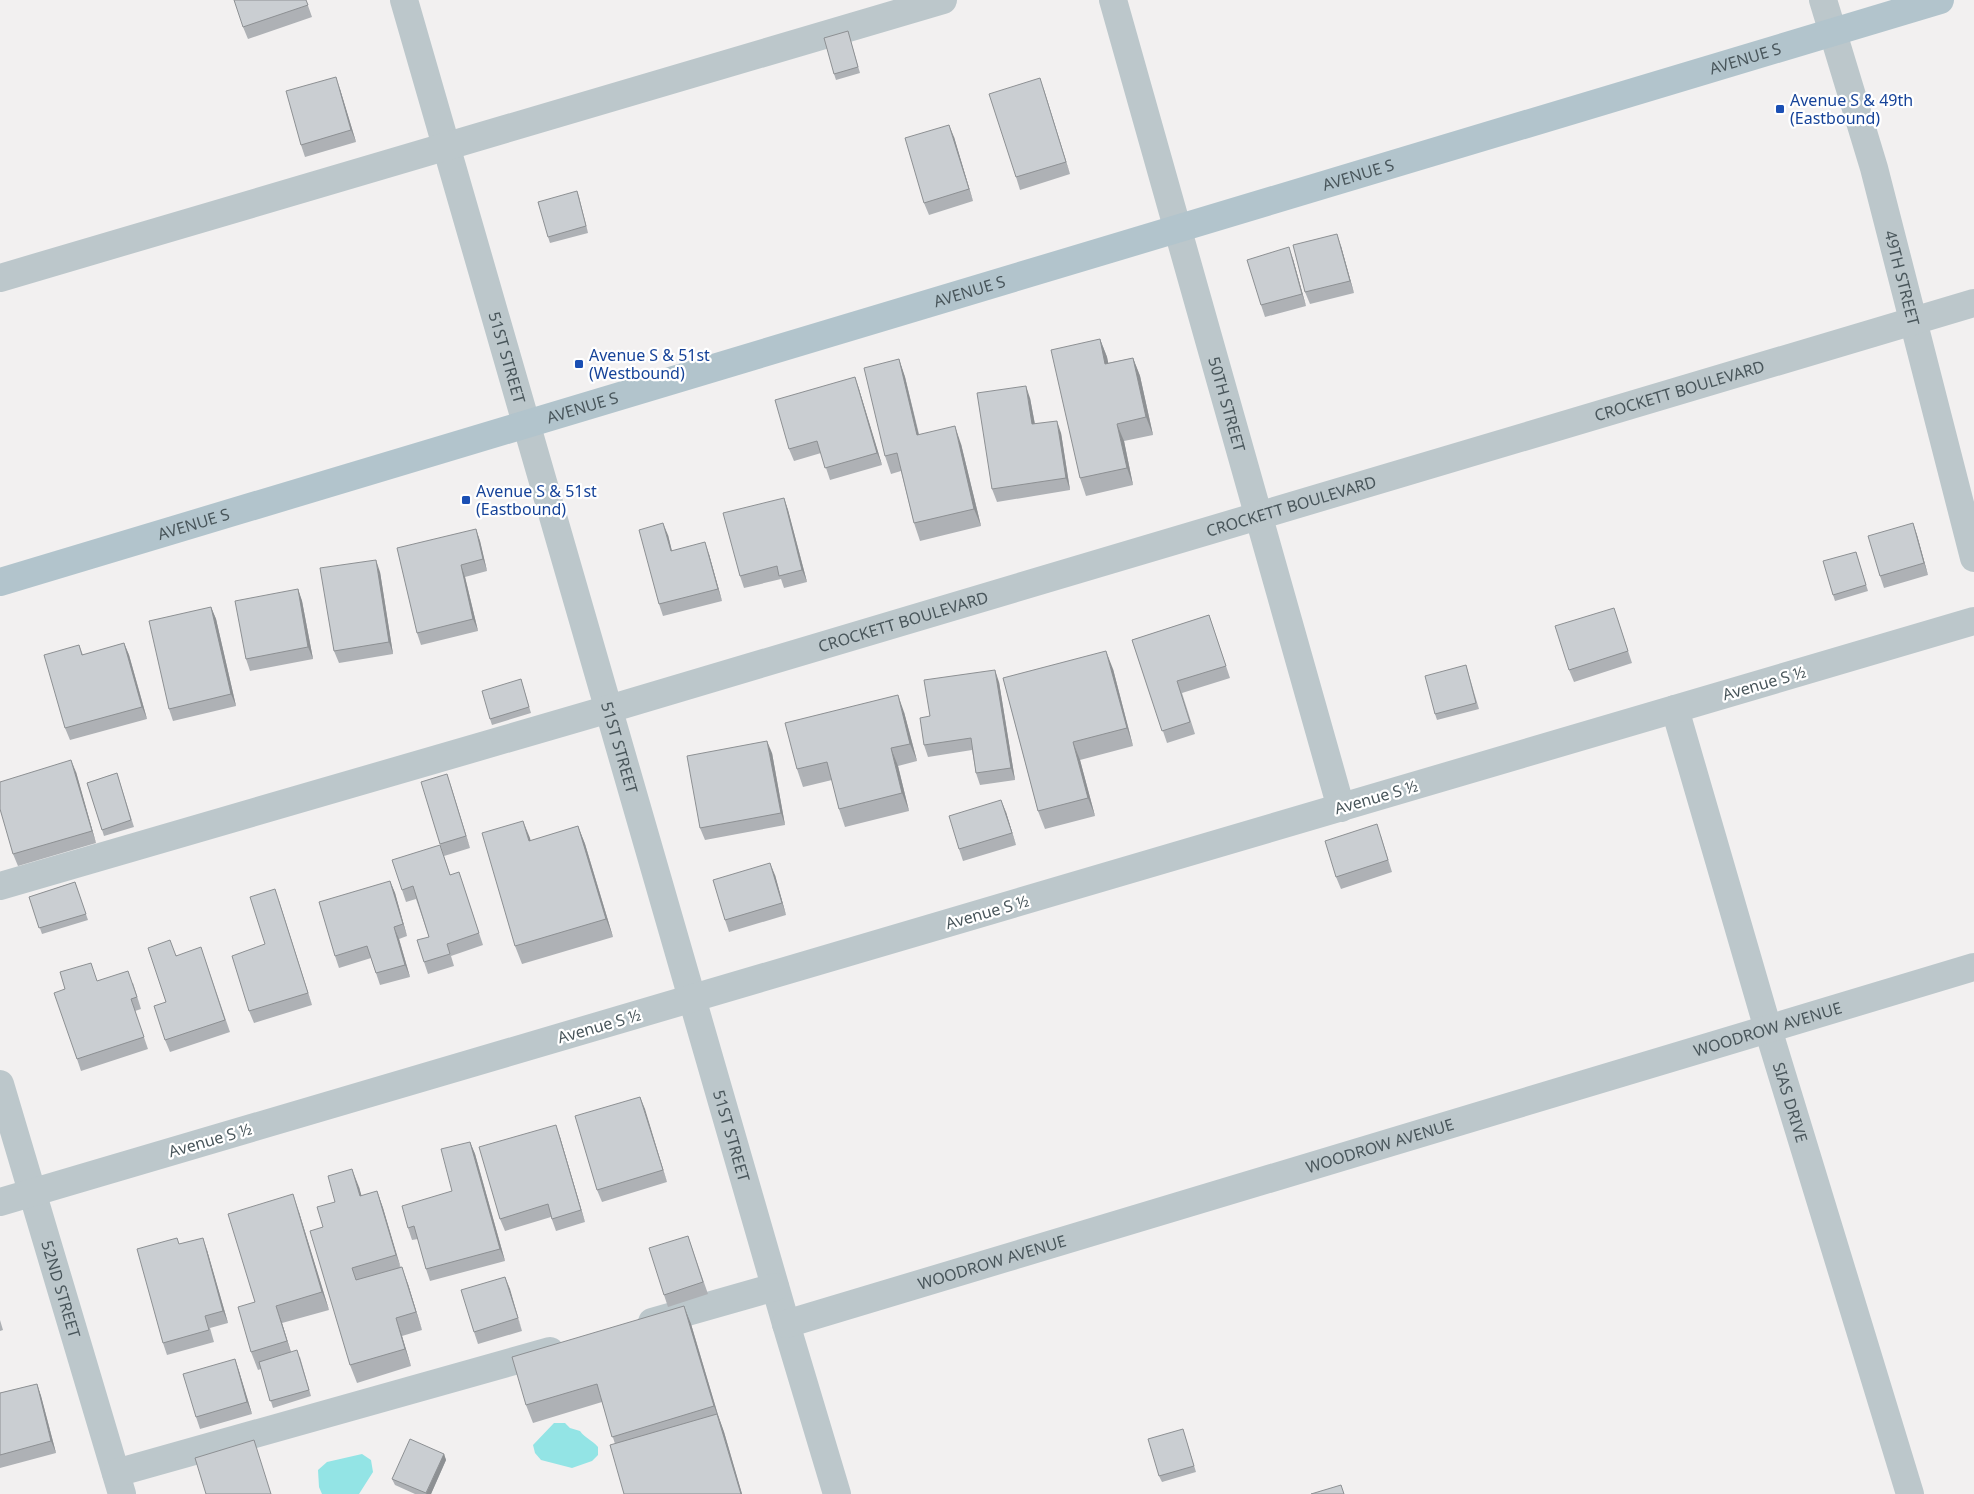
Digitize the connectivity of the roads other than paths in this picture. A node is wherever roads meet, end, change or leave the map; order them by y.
1 (404, 0) edge
2 (943, 0) edge
3 (1113, 0) edge
4 (1823, 0) edge
5 (1940, 0) edge
6 (1833, 32) junction
7 (446, 146) junction
8 (1178, 229) junction
9 (0, 278) edge
10 (1974, 302) edge
11 (1913, 321) junction
12 (526, 424) junction
13 (1258, 516) junction
14 (1974, 558) edge
15 (0, 582) edge
16 (1974, 621) edge
17 (609, 709) junction
18 (1675, 709) junction
19 (1341, 808) junction
20 (0, 886) edge
21 (1974, 967) edge
22 (692, 998) junction
23 (1768, 1029) junction
24 (0, 1084) edge
25 (32, 1193) junction
26 (0, 1202) edge
27 (775, 1288) junction
28 (786, 1324) junction
29 (632, 1328) edge
30 (574, 1344) edge
31 (119, 1484) edge
32 (837, 1494) edge
33 (1910, 1494) edge

1 - 7 street, 51ST STREET
2 - 7 street
3 - 8 street, 50TH STREET
4 - 6 street, 49TH STREET
5 - 6 main road, AVENUE S
6 - 8 main road, AVENUE S
6 - 11 street, 49TH STREET
7 - 9 street
7 - 12 street, 51ST STREET
8 - 12 main road, AVENUE S
8 - 13 street, 50TH STREET
10 - 11 street, CROCKETT BOULEVARD
11 - 13 street, CROCKETT BOULEVARD
11 - 14 street, 49TH STREET
12 - 15 main road, AVENUE S
12 - 17 street, 51ST STREET
13 - 17 street, CROCKETT BOULEVARD
13 - 19 street, 50TH STREET
16 - 18 street, Avenue S ½
17 - 20 street, CROCKETT BOULEVARD
17 - 22 street, 51ST STREET
18 - 19 street, Avenue S ½
18 - 23 street, SIAS DRIVE
19 - 22 street, Avenue S ½
21 - 23 street, WOODROW AVENUE
22 - 25 street, Avenue S ½
22 - 27 street, 51ST STREET
23 - 28 street, WOODROW AVENUE
23 - 33 street, SIAS DRIVE
24 - 25 street, 52ND STREET
25 - 26 street, Avenue S ½
25 - 31 street, 52ND STREET
27 - 28 street, 51ST STREET
27 - 29 street
28 - 32 street, 51ST STREET
30 - 31 street

